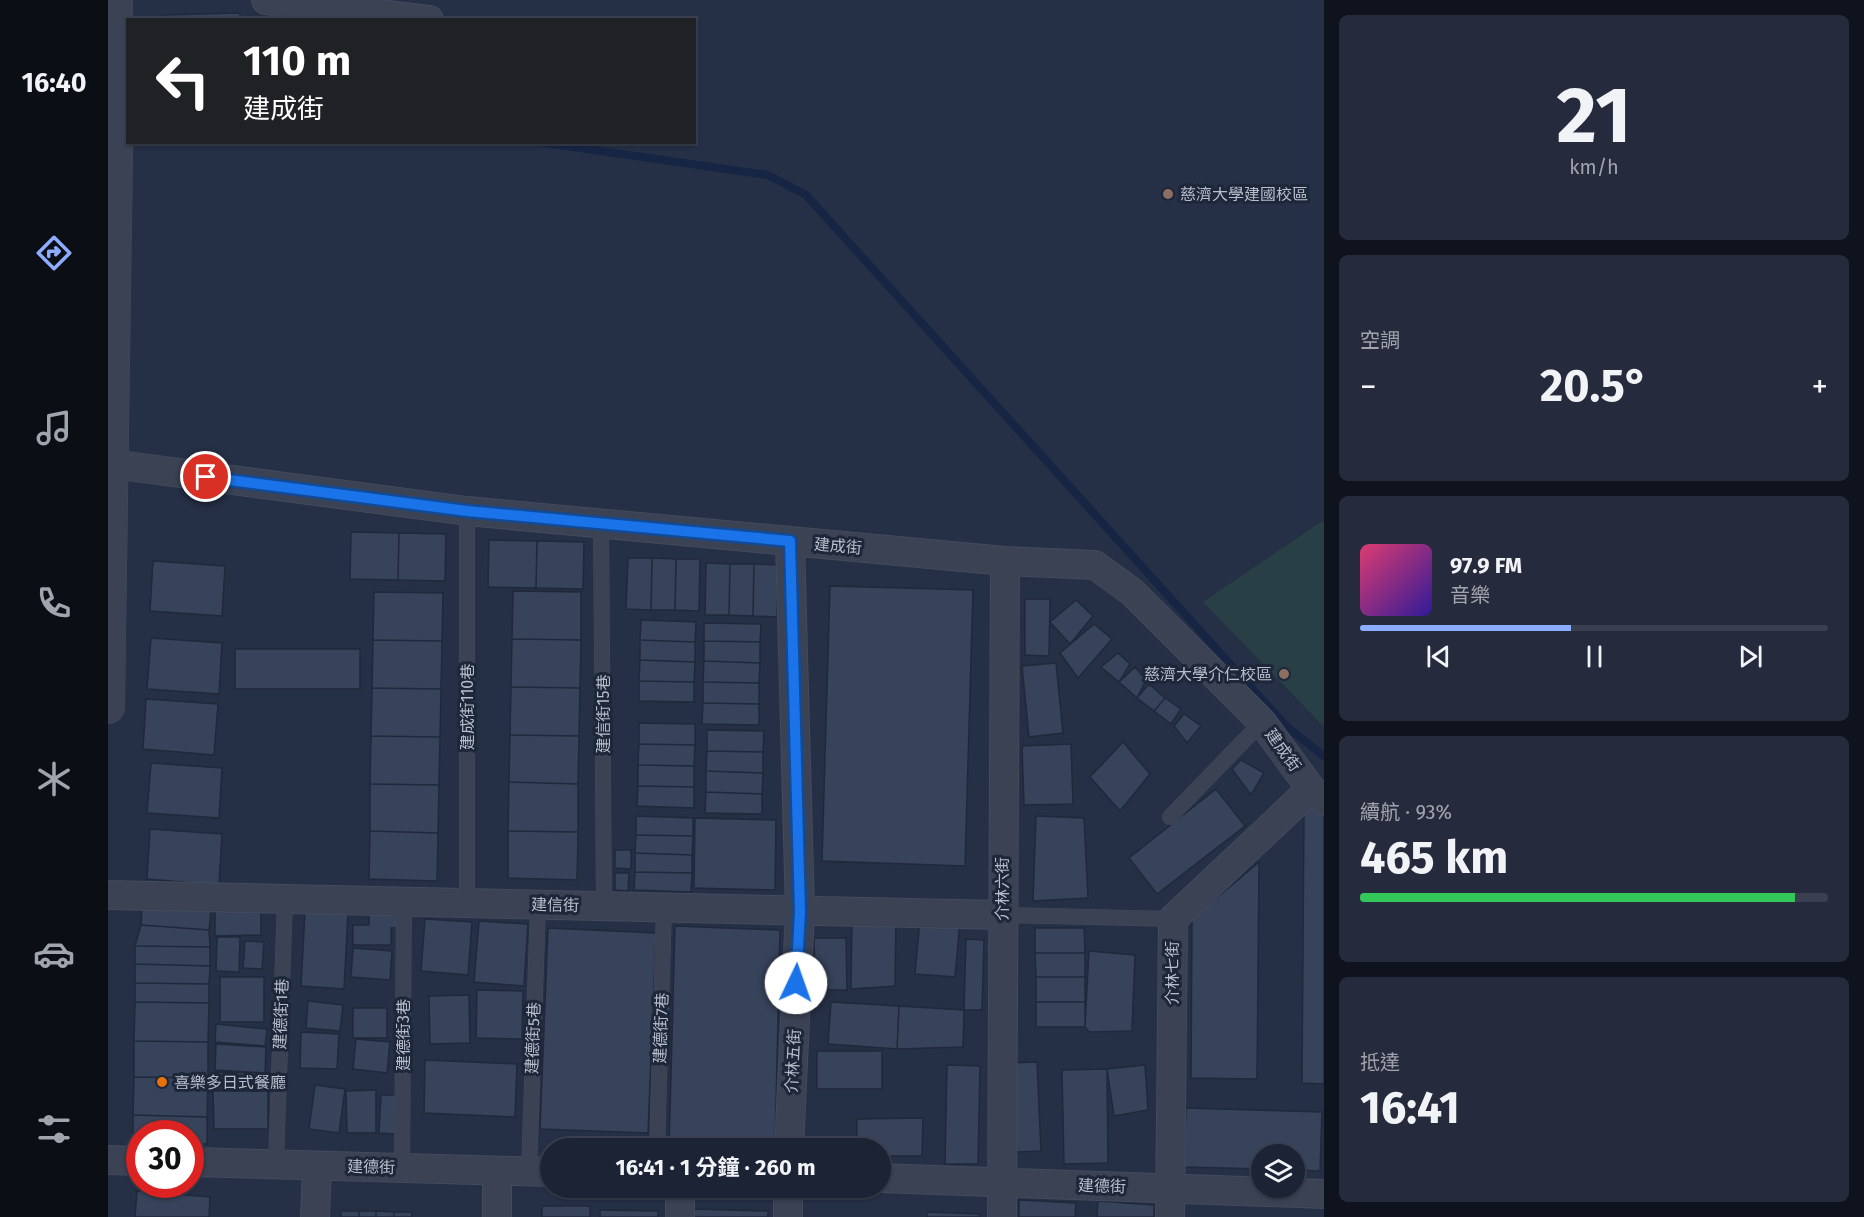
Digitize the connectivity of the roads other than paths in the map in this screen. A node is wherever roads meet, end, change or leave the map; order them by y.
1 (116, 0) edge
2 (266, 0) edge
3 (413, 18) edge
4 (113, 84) edge
5 (112, 465) junction
6 (467, 511) junction
7 (601, 523) junction
8 (790, 541) junction
9 (1005, 561) junction
10 (108, 707) edge
11 (1262, 722) junction
12 (1318, 795) edge
13 (1170, 817) dead end
14 (108, 895) edge
15 (285, 898) junction
16 (404, 901) junction
17 (468, 903) junction
18 (538, 904) junction
19 (604, 906) junction
20 (664, 907) junction
21 (800, 912) junction
22 (1002, 915) junction
23 (1173, 919) junction
24 (657, 1138) edge
25 (790, 1138) edge
26 (108, 1160) edge
27 (126, 1161) edge
28 (204, 1162) edge
29 (276, 1165) junction
30 (317, 1166) junction
31 (402, 1168) junction
32 (540, 1172) edge
33 (497, 1173) junction
34 (891, 1178) edge
35 (1003, 1182) junction
36 (1171, 1189) junction
37 (1324, 1194) edge
38 (680, 1198) edge
39 (788, 1198) edge
40 (315, 1217) edge
41 (497, 1217) edge
42 (680, 1217) edge
43 (788, 1217) edge
44 (1002, 1217) edge
45 (1170, 1217) edge

1 - 4 street
2 - 3 street
4 - 5 street
5 - 6 street, 建成街
5 - 10 street
6 - 7 street, 建成街
6 - 17 lane, 建成街110巷
7 - 8 street, 建成街
7 - 19 lane, 建信街15巷
8 - 9 street, 建成街
8 - 21 street, 介林五街
9 - 11 street, 建成街
9 - 22 street, 介林六街
11 - 12 street, 建成街
11 - 13 lane
12 - 23 street, 介林七街
14 - 15 street, 建信街
15 - 16 street, 建信街
15 - 29 lane, 建德街1巷
16 - 17 street, 建信街
16 - 31 lane, 建德街3巷
17 - 18 street, 建信街
18 - 19 street, 建信街
18 - 32 lane, 建德街5巷
19 - 20 street, 建信街
20 - 21 street, 建信街
20 - 24 lane, 建德街7巷
21 - 22 street, 建信街
21 - 25 street, 介林五街
22 - 23 lane
22 - 35 street, 介林六街
23 - 36 street, 介林七街
26 - 27 street
28 - 29 street, 建德街
29 - 30 street, 建德街
30 - 31 street, 建德街
30 - 40 street
31 - 33 street, 建德街
32 - 33 street, 建德街
33 - 41 street
34 - 35 street, 建德街
35 - 36 street, 建德街
35 - 44 street, 介林六街
36 - 37 street, 建德街
36 - 45 street, 介林七街
38 - 42 street
39 - 43 street

